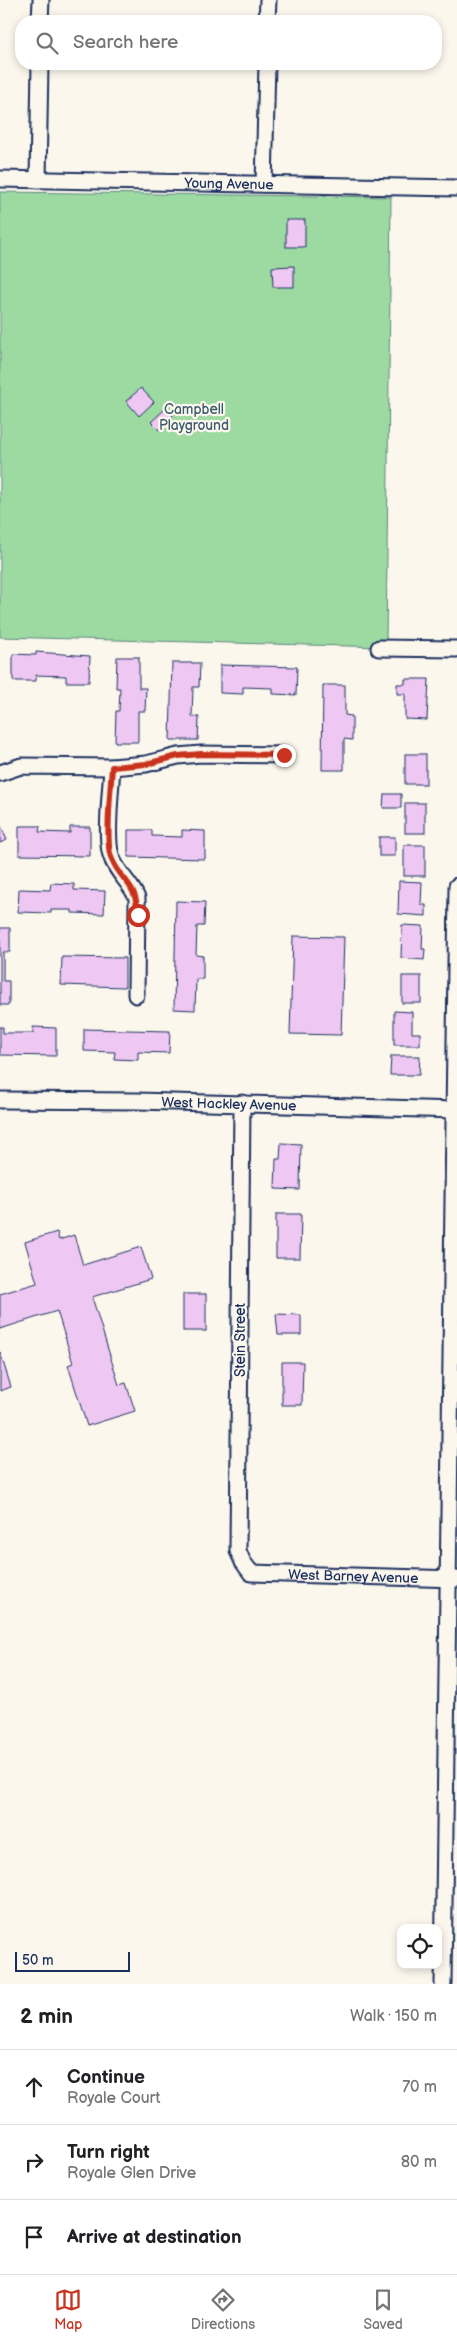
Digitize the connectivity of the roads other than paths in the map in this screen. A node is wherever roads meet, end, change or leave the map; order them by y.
1 (40, 0) edge
2 (268, 0) edge
3 (40, 15) edge
4 (268, 15) edge
5 (40, 70) edge
6 (267, 70) edge
7 (0, 179) edge
8 (38, 180) junction
9 (264, 184) junction
10 (457, 188) edge
11 (379, 648) dead end
12 (457, 649) edge
13 (284, 755) dead end
14 (112, 767) junction
15 (0, 772) edge
16 (457, 886) edge
17 (136, 995) dead end
18 (0, 1100) edge
19 (242, 1103) junction
20 (455, 1110) edge
21 (251, 1573) joint
22 (453, 1579) edge
23 (443, 1984) edge

1 - 3 street
2 - 4 street
5 - 8 street
6 - 9 street
7 - 8 street, Young Avenue
8 - 9 street, Young Avenue
9 - 10 street, Young Avenue
11 - 12 street
13 - 14 street
14 - 15 street
14 - 17 street
16 - 20 street
18 - 19 street, West Hackley Avenue
19 - 20 street, West Hackley Avenue
19 - 21 street, Stein Street
20 - 22 street
21 - 22 street, West Barney Avenue
22 - 23 street

